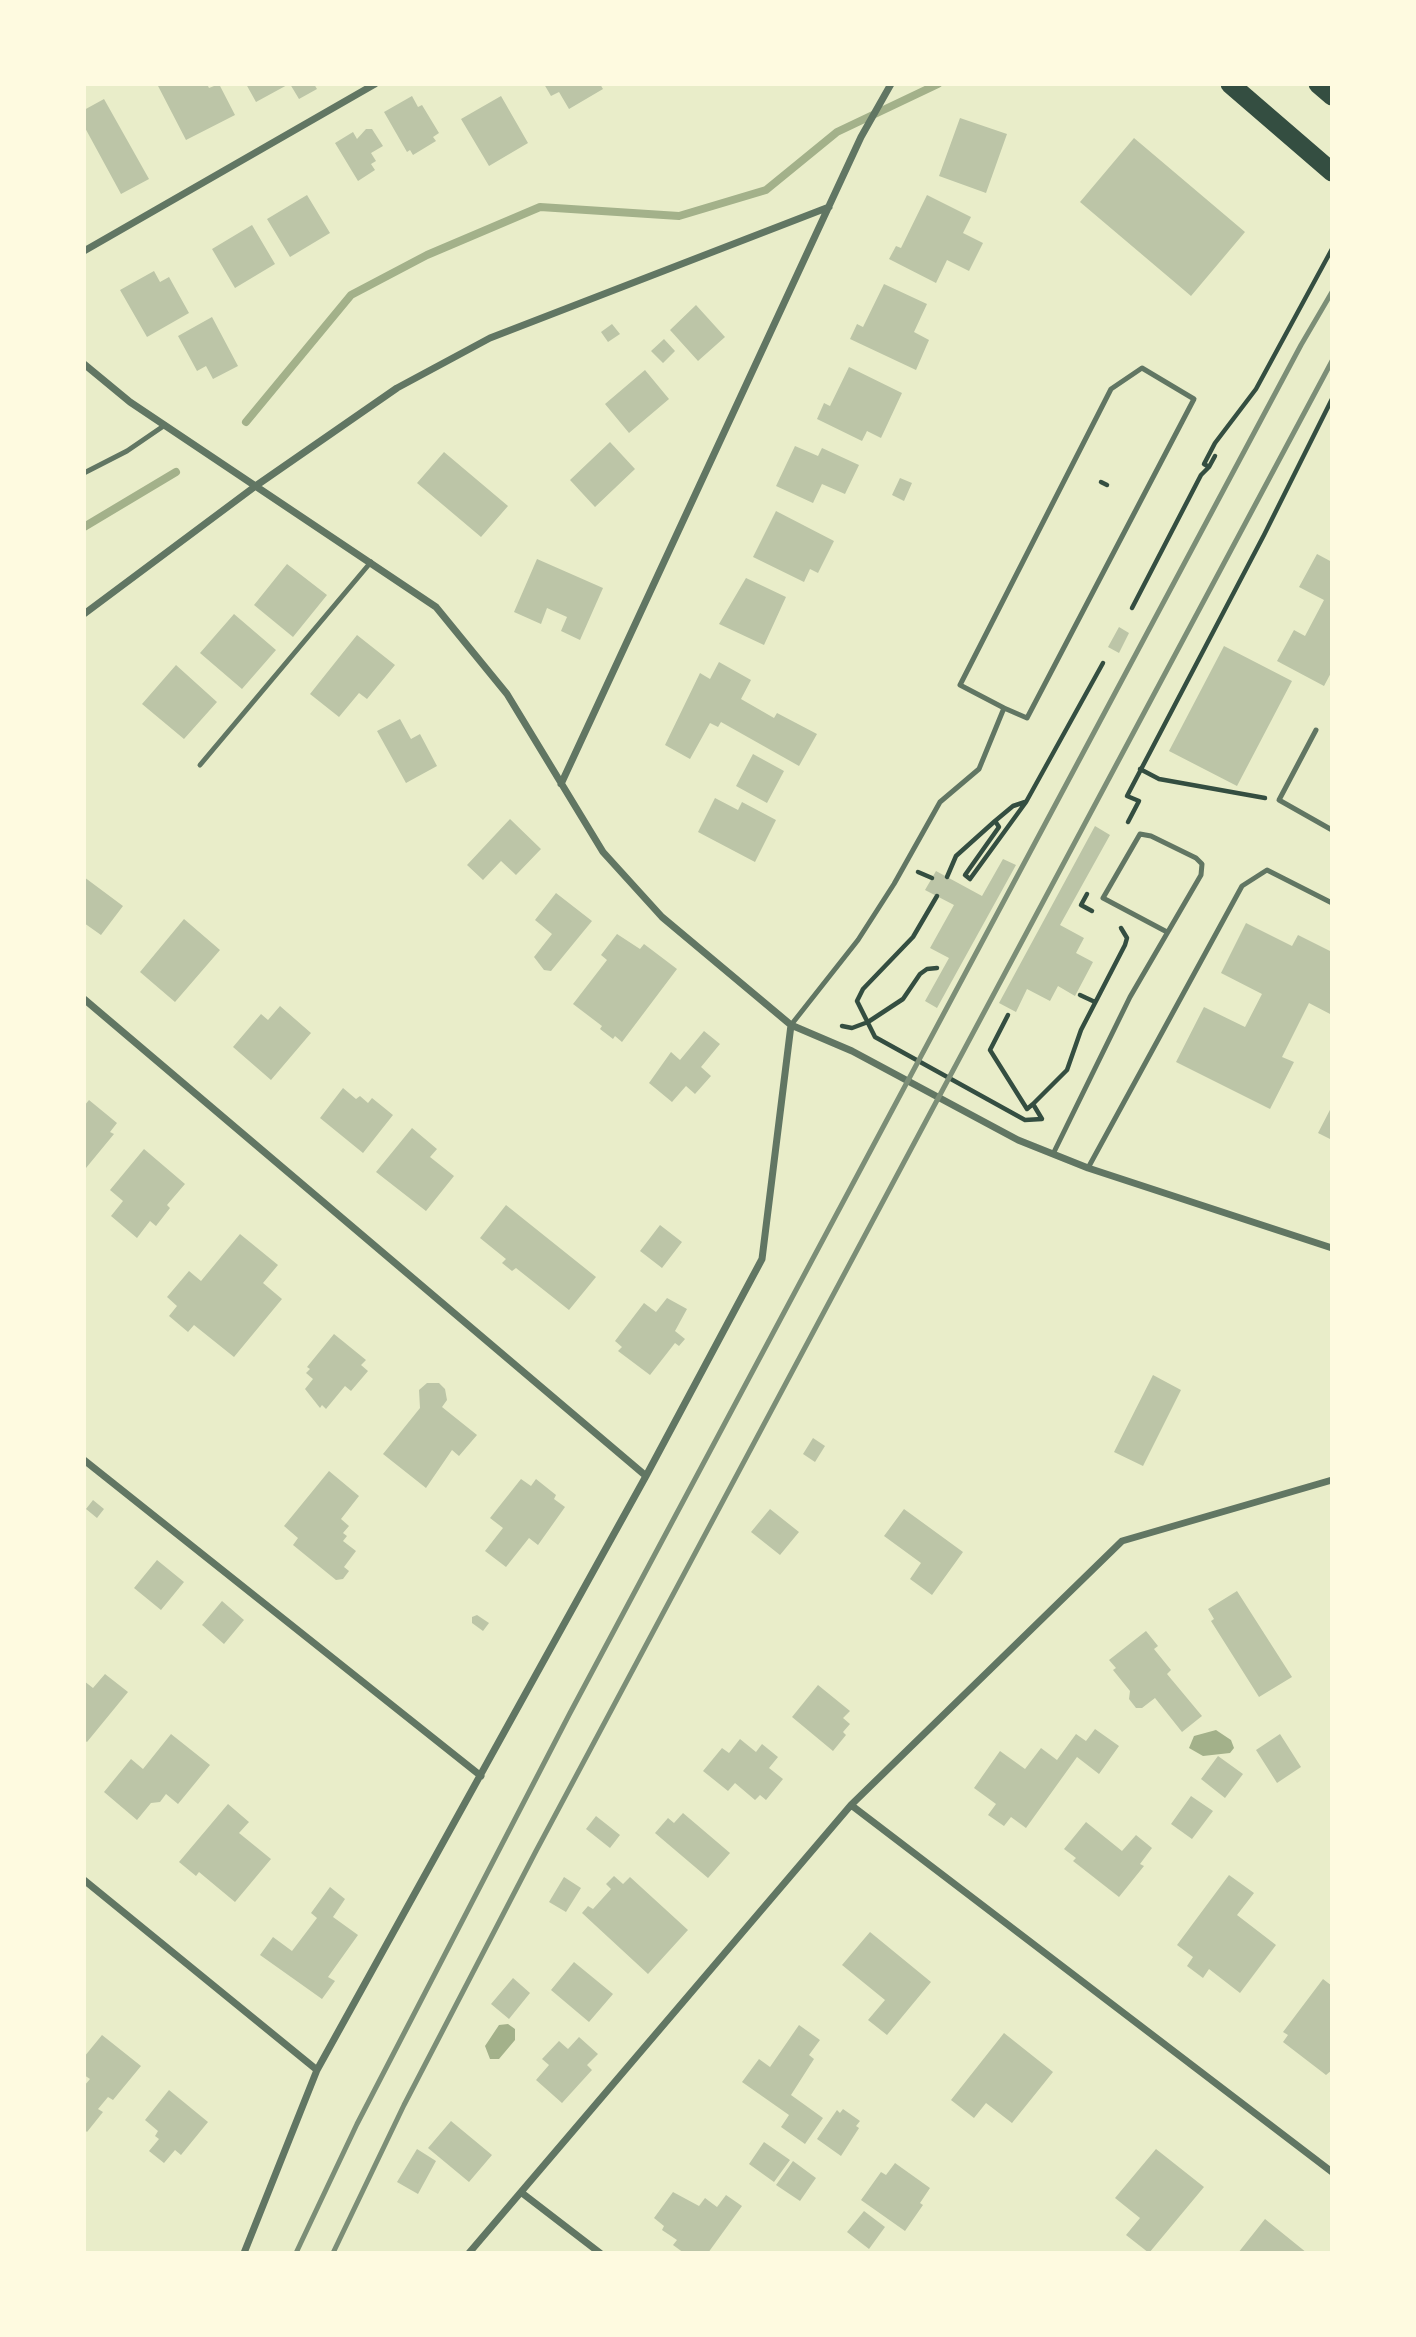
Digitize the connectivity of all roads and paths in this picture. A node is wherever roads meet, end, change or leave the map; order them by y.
1 (375, 84) edge
2 (891, 84) edge
3 (1230, 84) edge
4 (1318, 84) edge
5 (1332, 96) edge
6 (1332, 172) edge
7 (829, 207) junction
8 (1332, 249) edge
9 (84, 251) edge
10 (84, 364) edge
11 (1332, 399) edge
12 (165, 425) junction
13 (1215, 456) dead end
14 (1209, 467) junction
15 (84, 473) edge
16 (1101, 482) dead end
17 (257, 485) junction
18 (1107, 485) dead end
19 (371, 562) junction
20 (1132, 608) dead end
21 (84, 614) edge
22 (1103, 663) dead end
23 (1004, 708) junction
24 (1316, 730) dead end
25 (200, 765) dead end
26 (1140, 769) junction
27 (561, 784) junction
28 (1279, 800) junction
29 (1026, 802) junction
30 (995, 821) junction
31 (1126, 824) dead end
32 (1332, 830) edge
33 (947, 877) dead end
34 (1094, 882) dead end
35 (937, 896) dead end
36 (1332, 903) edge
37 (1104, 916) dead end
38 (1115, 922) dead end
39 (1167, 932) junction
40 (937, 968) dead end
41 (1080, 996) dead end
42 (84, 999) edge
43 (1095, 1002) junction
44 (1008, 1015) dead end
45 (868, 1022) junction
46 (791, 1025) junction
47 (852, 1028) dead end
48 (1033, 1104) junction
49 (1054, 1152) junction
50 (1088, 1168) junction
51 (1332, 1248) edge
52 (84, 1460) edge
53 (646, 1476) junction
54 (1332, 1480) edge
55 (481, 1776) junction
56 (851, 1805) junction
57 (84, 1880) edge
58 (317, 2070) junction
59 (1332, 2172) edge
60 (522, 2193) junction
61 (244, 2253) edge
62 (469, 2253) edge
63 (600, 2253) edge

1 - 9 street
2 - 7 street
3 - 6 highway
4 - 5 highway
7 - 17 street
7 - 27 street
8 - 14 path
10 - 12 street
11 - 26 path
12 - 15 lane
12 - 17 street
13 - 14 path
14 - 20 path
16 - 18 path
17 - 19 street
17 - 21 street
19 - 25 lane
19 - 27 street
22 - 29 path
23 - 23 lane
23 - 46 lane
24 - 28 lane
26 - 28 path
26 - 31 path
27 - 46 street
28 - 32 lane
29 - 30 path
29 - 30 path
30 - 33 path
34 - 37 path
35 - 45 path
36 - 50 lane
38 - 43 path
39 - 39 lane
39 - 49 lane
40 - 45 path
41 - 43 path
42 - 53 street
43 - 48 path
44 - 48 path
45 - 47 path
45 - 48 path
46 - 49 street
46 - 53 street
49 - 50 street
50 - 51 street
52 - 55 street
53 - 55 street
54 - 56 street
55 - 58 street
56 - 59 street
56 - 60 street
57 - 58 street
58 - 61 street
60 - 62 street
60 - 63 street

